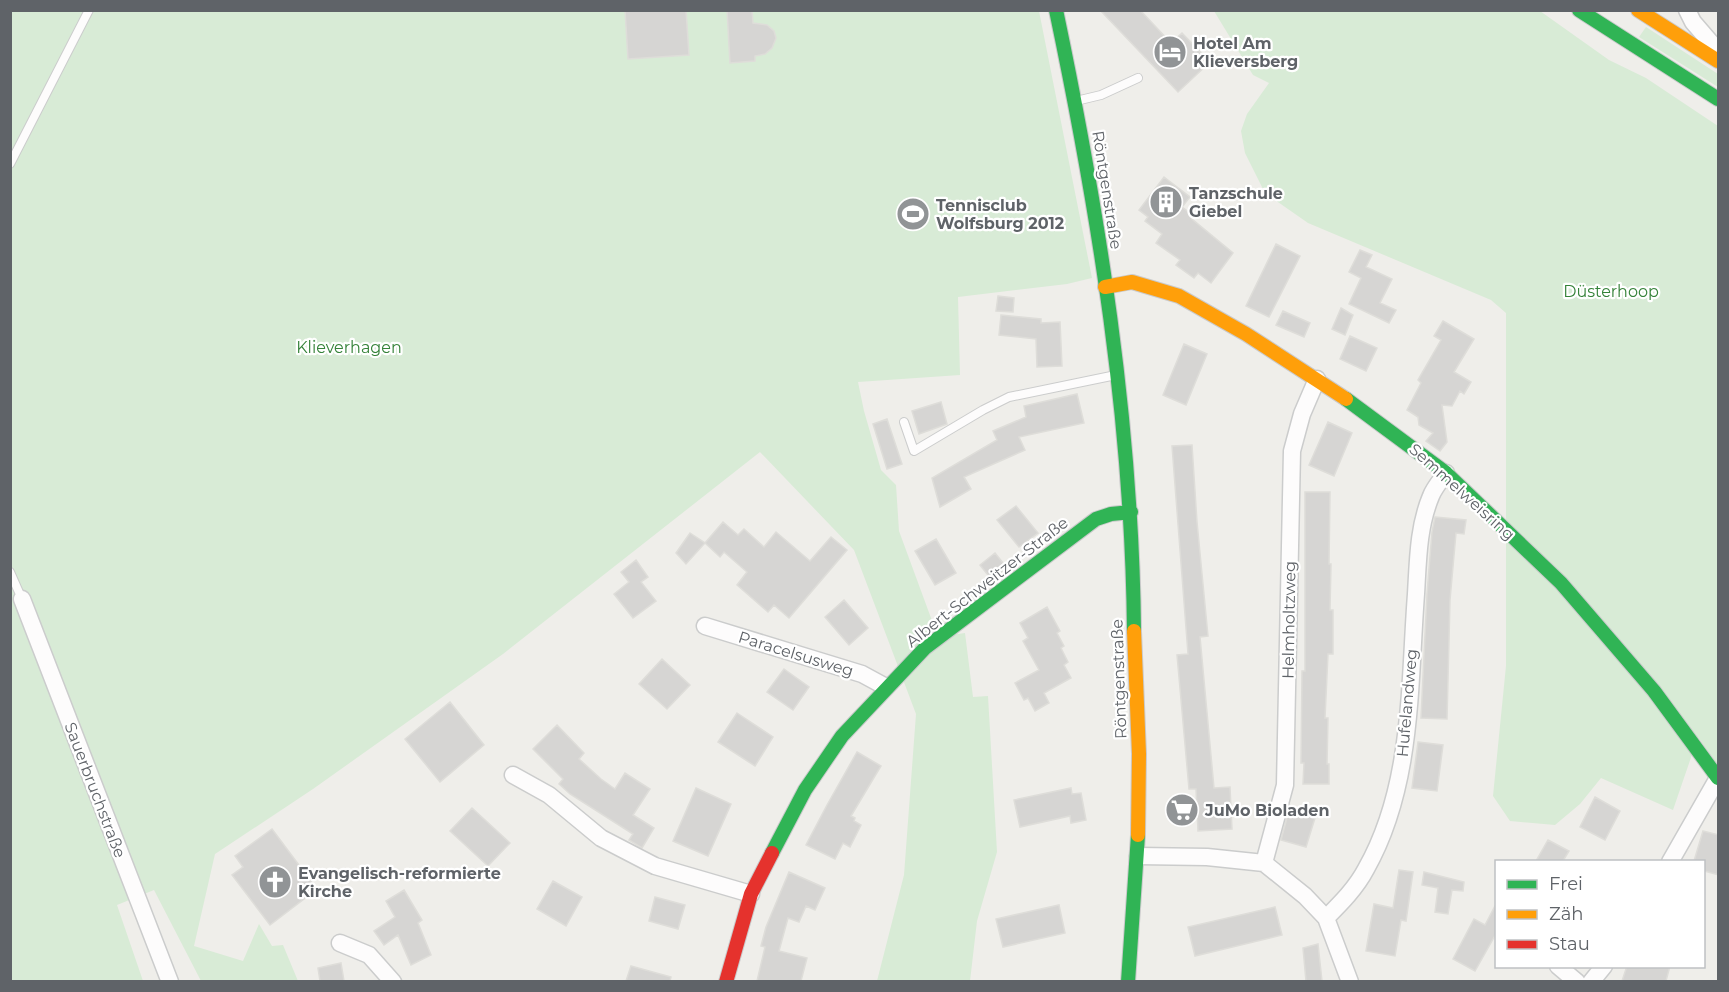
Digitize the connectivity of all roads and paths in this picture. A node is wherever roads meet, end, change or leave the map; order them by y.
1 (89, 10) edge
2 (1056, 10) edge
3 (1638, 10) edge
4 (1686, 10) edge
5 (1586, 12) edge
6 (1719, 51) edge
7 (1719, 61) edge
8 (1138, 78) dead end
9 (1719, 99) edge
10 (1075, 101) junction
11 (10, 164) edge
12 (1105, 287) junction
13 (1118, 375) junction
14 (1317, 379) junction
15 (904, 422) dead end
16 (1446, 473) junction
17 (1131, 512) junction
18 (10, 572) edge
19 (22, 599) joint
20 (705, 626) dead end
21 (886, 687) junction
22 (513, 775) dead end
23 (1718, 778) edge
24 (1138, 856) junction
25 (1671, 860) edge
26 (1264, 863) junction
27 (751, 894) junction
28 (1326, 918) junction
29 (340, 943) dead end
30 (1561, 968) edge
31 (1602, 968) edge
32 (170, 981) edge
33 (393, 981) edge
34 (726, 981) edge
35 (1128, 981) edge
36 (1350, 981) edge
37 (1577, 981) edge
38 (1591, 981) edge

1 - 11 lane
2 - 10 street, Röntgenstraße
3 - 7 street
4 - 6 street
5 - 9 street
8 - 10 lane
10 - 12 street, Röntgenstraße
12 - 13 street, Röntgenstraße
12 - 14 street, Semmelweisring
13 - 15 lane
13 - 17 street, Röntgenstraße
14 - 16 street, Semmelweisring
14 - 26 street, Helmholtzweg
16 - 23 street, Semmelweisring
16 - 28 street, Hufelandweg
17 - 21 street, Albert-Schweitzer-Straße
17 - 24 street, Röntgenstraße
18 - 19 lane
19 - 32 street, Sauerbruchstraße
20 - 21 street, Paracelsusweg
21 - 27 street, Albert-Schweitzer-Straße
22 - 27 street
23 - 25 street
24 - 26 street
24 - 35 street, Röntgenstraße
26 - 28 street
27 - 34 street, Albert-Schweitzer-Straße
28 - 36 street
29 - 33 street
30 - 37 street
31 - 38 street

